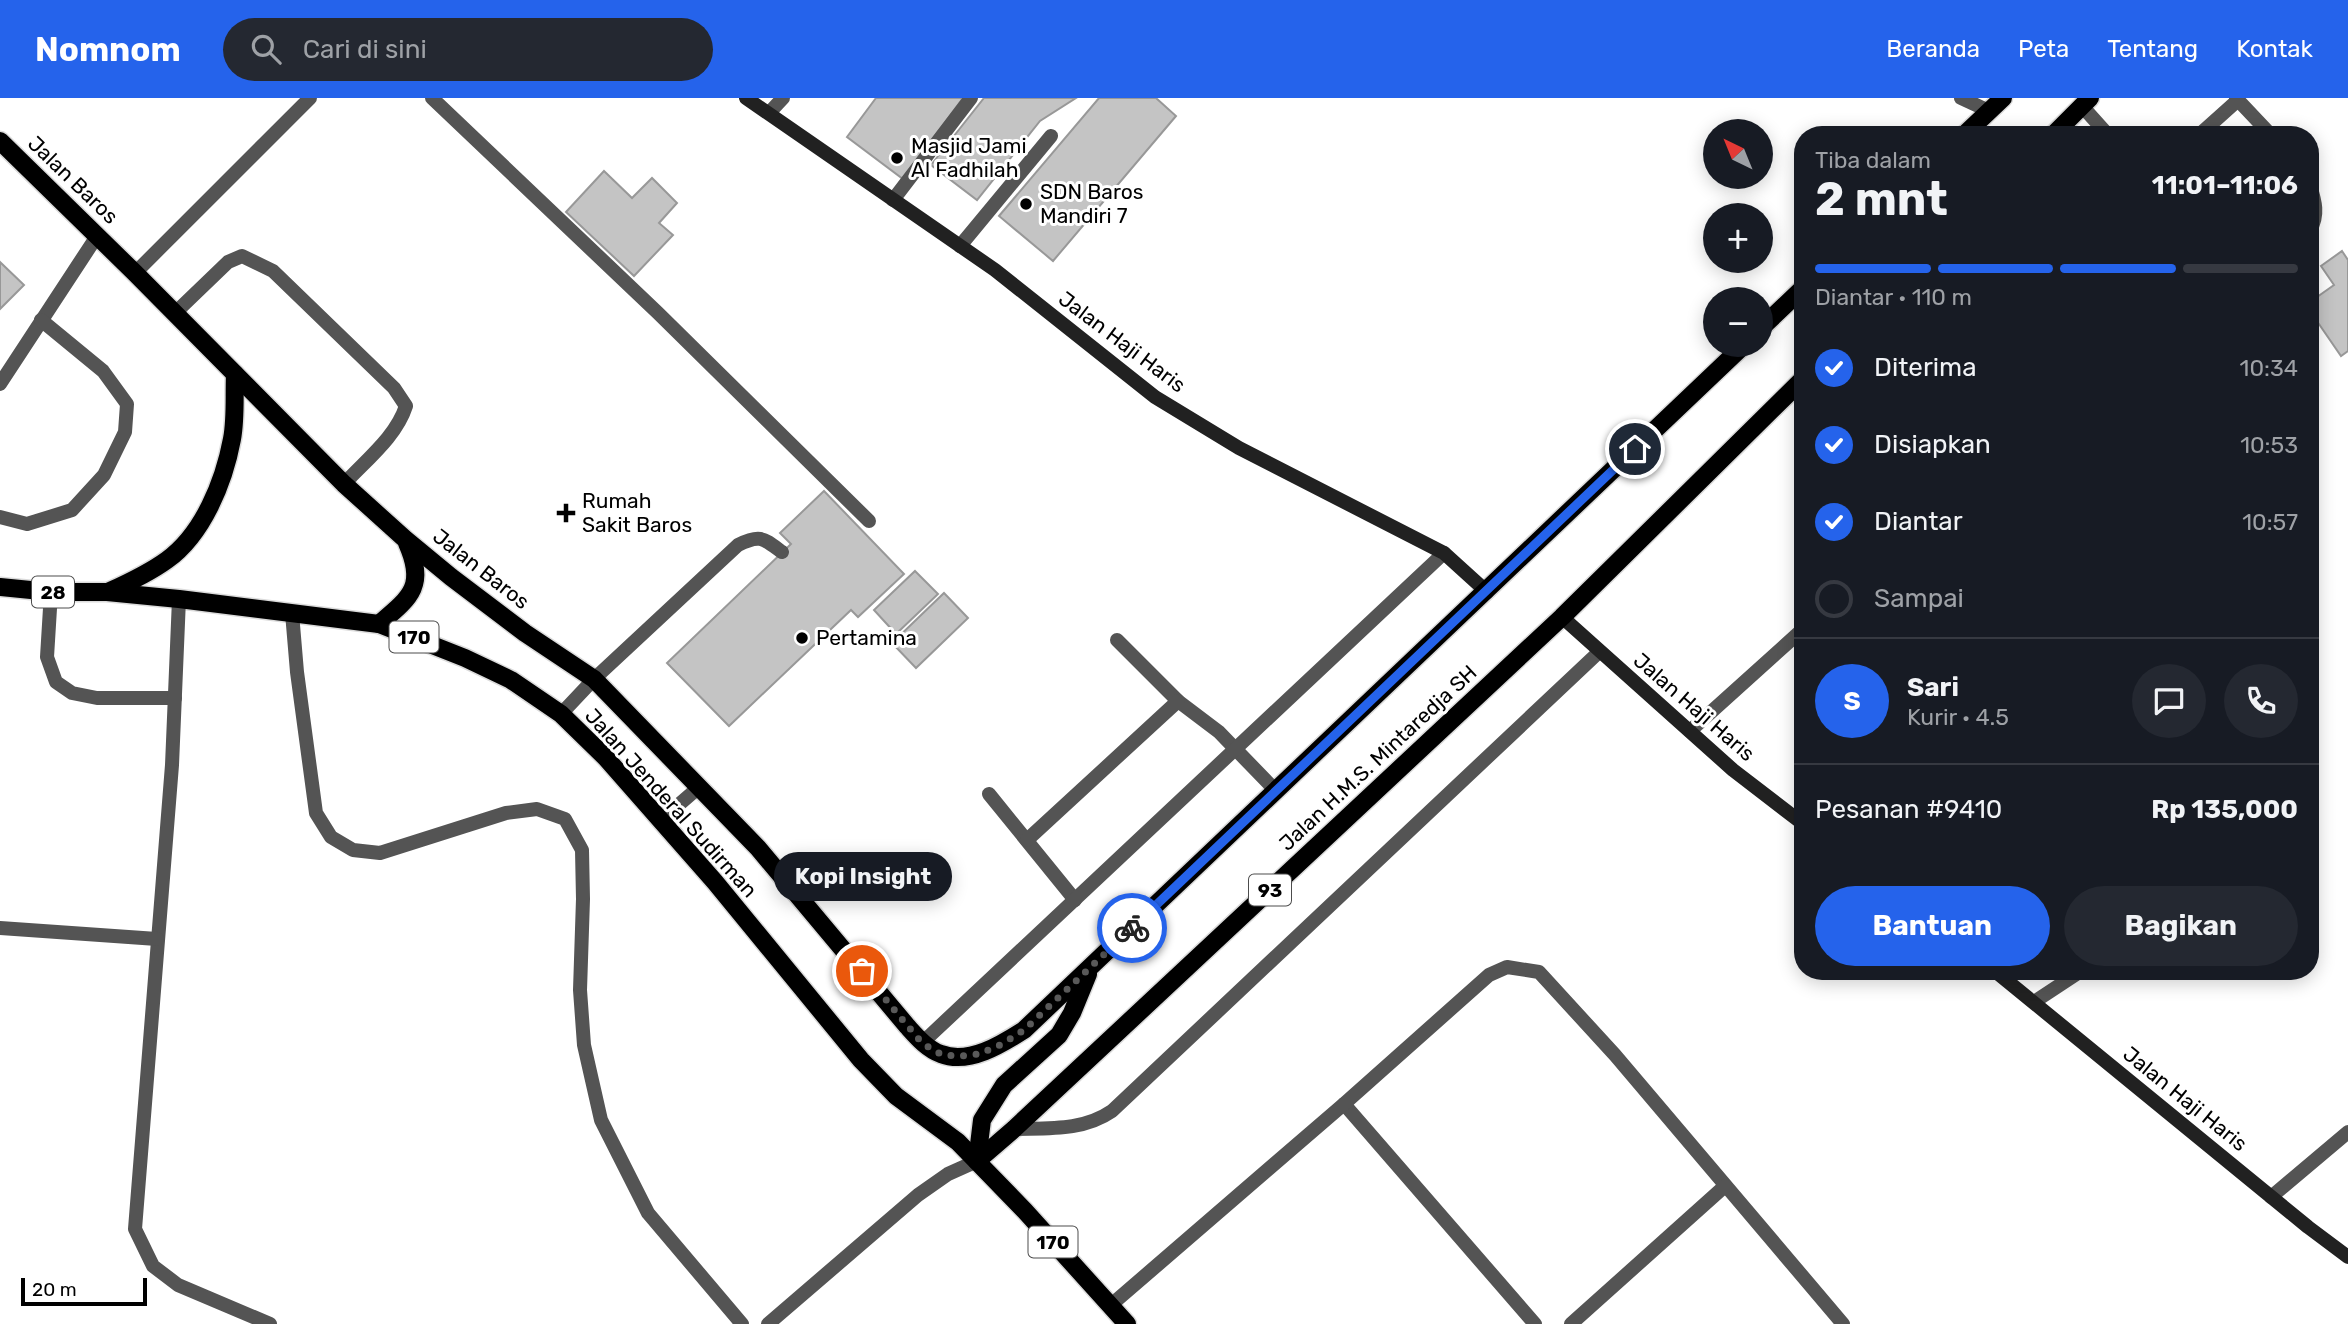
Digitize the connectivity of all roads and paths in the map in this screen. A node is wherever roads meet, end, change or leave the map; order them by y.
1 (310, 98) edge
2 (432, 98) edge
3 (746, 98) edge
4 (783, 98) edge
5 (971, 98) edge
6 (1961, 98) edge
7 (2003, 98) edge
8 (2237, 99) edge
9 (2086, 102) edge
10 (1989, 111) junction
11 (769, 113) junction
12 (1973, 126) edge
13 (2062, 126) edge
14 (2102, 126) edge
15 (2208, 126) edge
16 (2262, 126) edge
17 (1051, 136) dead end
18 (0, 141) edge
19 (893, 200) junction
20 (97, 236) junction
21 (960, 246) junction
22 (135, 273) junction
23 (1794, 297) edge
24 (175, 313) junction
25 (1773, 317) edge
26 (41, 320) junction
27 (1732, 357) edge
28 (234, 374) junction
29 (0, 384) edge
30 (1794, 388) edge
31 (344, 484) junction
32 (0, 517) edge
33 (869, 520) dead end
34 (405, 540) junction
35 (782, 552) dead end
36 (1444, 552) junction
37 (0, 587) edge
38 (51, 592) junction
39 (107, 592) junction
40 (1487, 592) junction
41 (179, 599) junction
42 (292, 613) junction
43 (1562, 617) junction
44 (379, 624) junction
45 (1794, 637) edge
46 (1117, 640) dead end
47 (1599, 652) junction
48 (594, 679) junction
49 (175, 698) junction
50 (1178, 701) junction
51 (561, 714) junction
52 (1690, 731) junction
53 (1236, 749) junction
54 (698, 788) junction
55 (1276, 791) junction
56 (989, 794) dead end
57 (1794, 817) edge
58 (661, 820) junction
59 (1027, 840) junction
60 (1075, 900) junction
61 (0, 928) edge
62 (157, 939) junction
63 (1093, 964) junction
64 (2007, 980) edge
65 (2067, 980) edge
66 (2034, 1002) junction
67 (922, 1043) junction
68 (1344, 1104) junction
69 (1014, 1129) junction
70 (2348, 1132) edge
71 (977, 1161) junction
72 (1725, 1186) junction
73 (2271, 1197) junction
74 (2348, 1257) edge
75 (1111, 1306) junction
76 (270, 1324) edge
77 (742, 1324) edge
78 (768, 1324) edge
79 (1127, 1324) edge
80 (1535, 1324) edge
81 (1571, 1324) edge
82 (1843, 1324) edge

1 - 22 street
2 - 33 street
3 - 11 street, Jalan Haji Haris
4 - 11 street
5 - 19 street
6 - 10 street
7 - 10 main road
8 - 15 street
8 - 16 street
9 - 13 main road
9 - 14 street
10 - 12 main road
11 - 19 street, Jalan Haji Haris
17 - 21 street
18 - 20 main road, Jalan Baros
19 - 21 street, Jalan Haji Haris
20 - 22 main road, Jalan Baros
20 - 26 street
21 - 36 street, Jalan Haji Haris
22 - 24 main road, Jalan Baros
23 - 25 main road
24 - 28 main road, Jalan Baros
24 - 31 street
26 - 29 street
26 - 32 street
27 - 40 main road
28 - 31 main road, Jalan Baros
28 - 39 main road
30 - 43 main road, Jalan H.M.S. Mintaredja SH / 93
31 - 34 main road, Jalan Baros
34 - 44 main road
34 - 48 main road, Jalan Baros
35 - 48 street
36 - 40 street, Jalan Haji Haris
36 - 53 street
37 - 38 main road, Jalan Jenderal Sudirman / 28
38 - 39 main road, Jalan Jenderal Sudirman / 28
38 - 49 street
39 - 41 main road, Jalan Jenderal Sudirman / 170
40 - 55 main road
41 - 42 main road, Jalan Jenderal Sudirman / 170
41 - 49 street
42 - 44 main road, Jalan Jenderal Sudirman / 170
42 - 77 street
43 - 47 street, Jalan Haji Haris
43 - 69 main road, Jalan H.M.S. Mintaredja SH / 93
44 - 51 main road, Jalan Jenderal Sudirman / 170
45 - 52 street
46 - 50 street
47 - 52 street, Jalan Haji Haris
47 - 69 street
48 - 51 street
48 - 54 main road, Jalan Baros
49 - 62 street
50 - 53 street
50 - 59 street
51 - 58 main road, Jalan Jenderal Sudirman / 170
52 - 57 street, Jalan Haji Haris
53 - 55 street
53 - 60 street
54 - 58 street
54 - 67 main road, Jalan Baros
55 - 63 main road
56 - 59 street
58 - 71 main road, Jalan Jenderal Sudirman / 170
59 - 60 street
60 - 67 street
61 - 62 street
62 - 76 street
63 - 67 main road
63 - 71 main road
64 - 66 street, Jalan Haji Haris
65 - 66 street
66 - 73 street, Jalan Haji Haris
68 - 72 street
68 - 75 street
68 - 80 street
69 - 71 main road, Jalan H.M.S. Mintaredja SH / 93
70 - 73 street
71 - 75 main road, 170
71 - 78 street
72 - 81 street
72 - 82 street
73 - 74 street, Jalan Haji Haris
75 - 79 main road, 170

